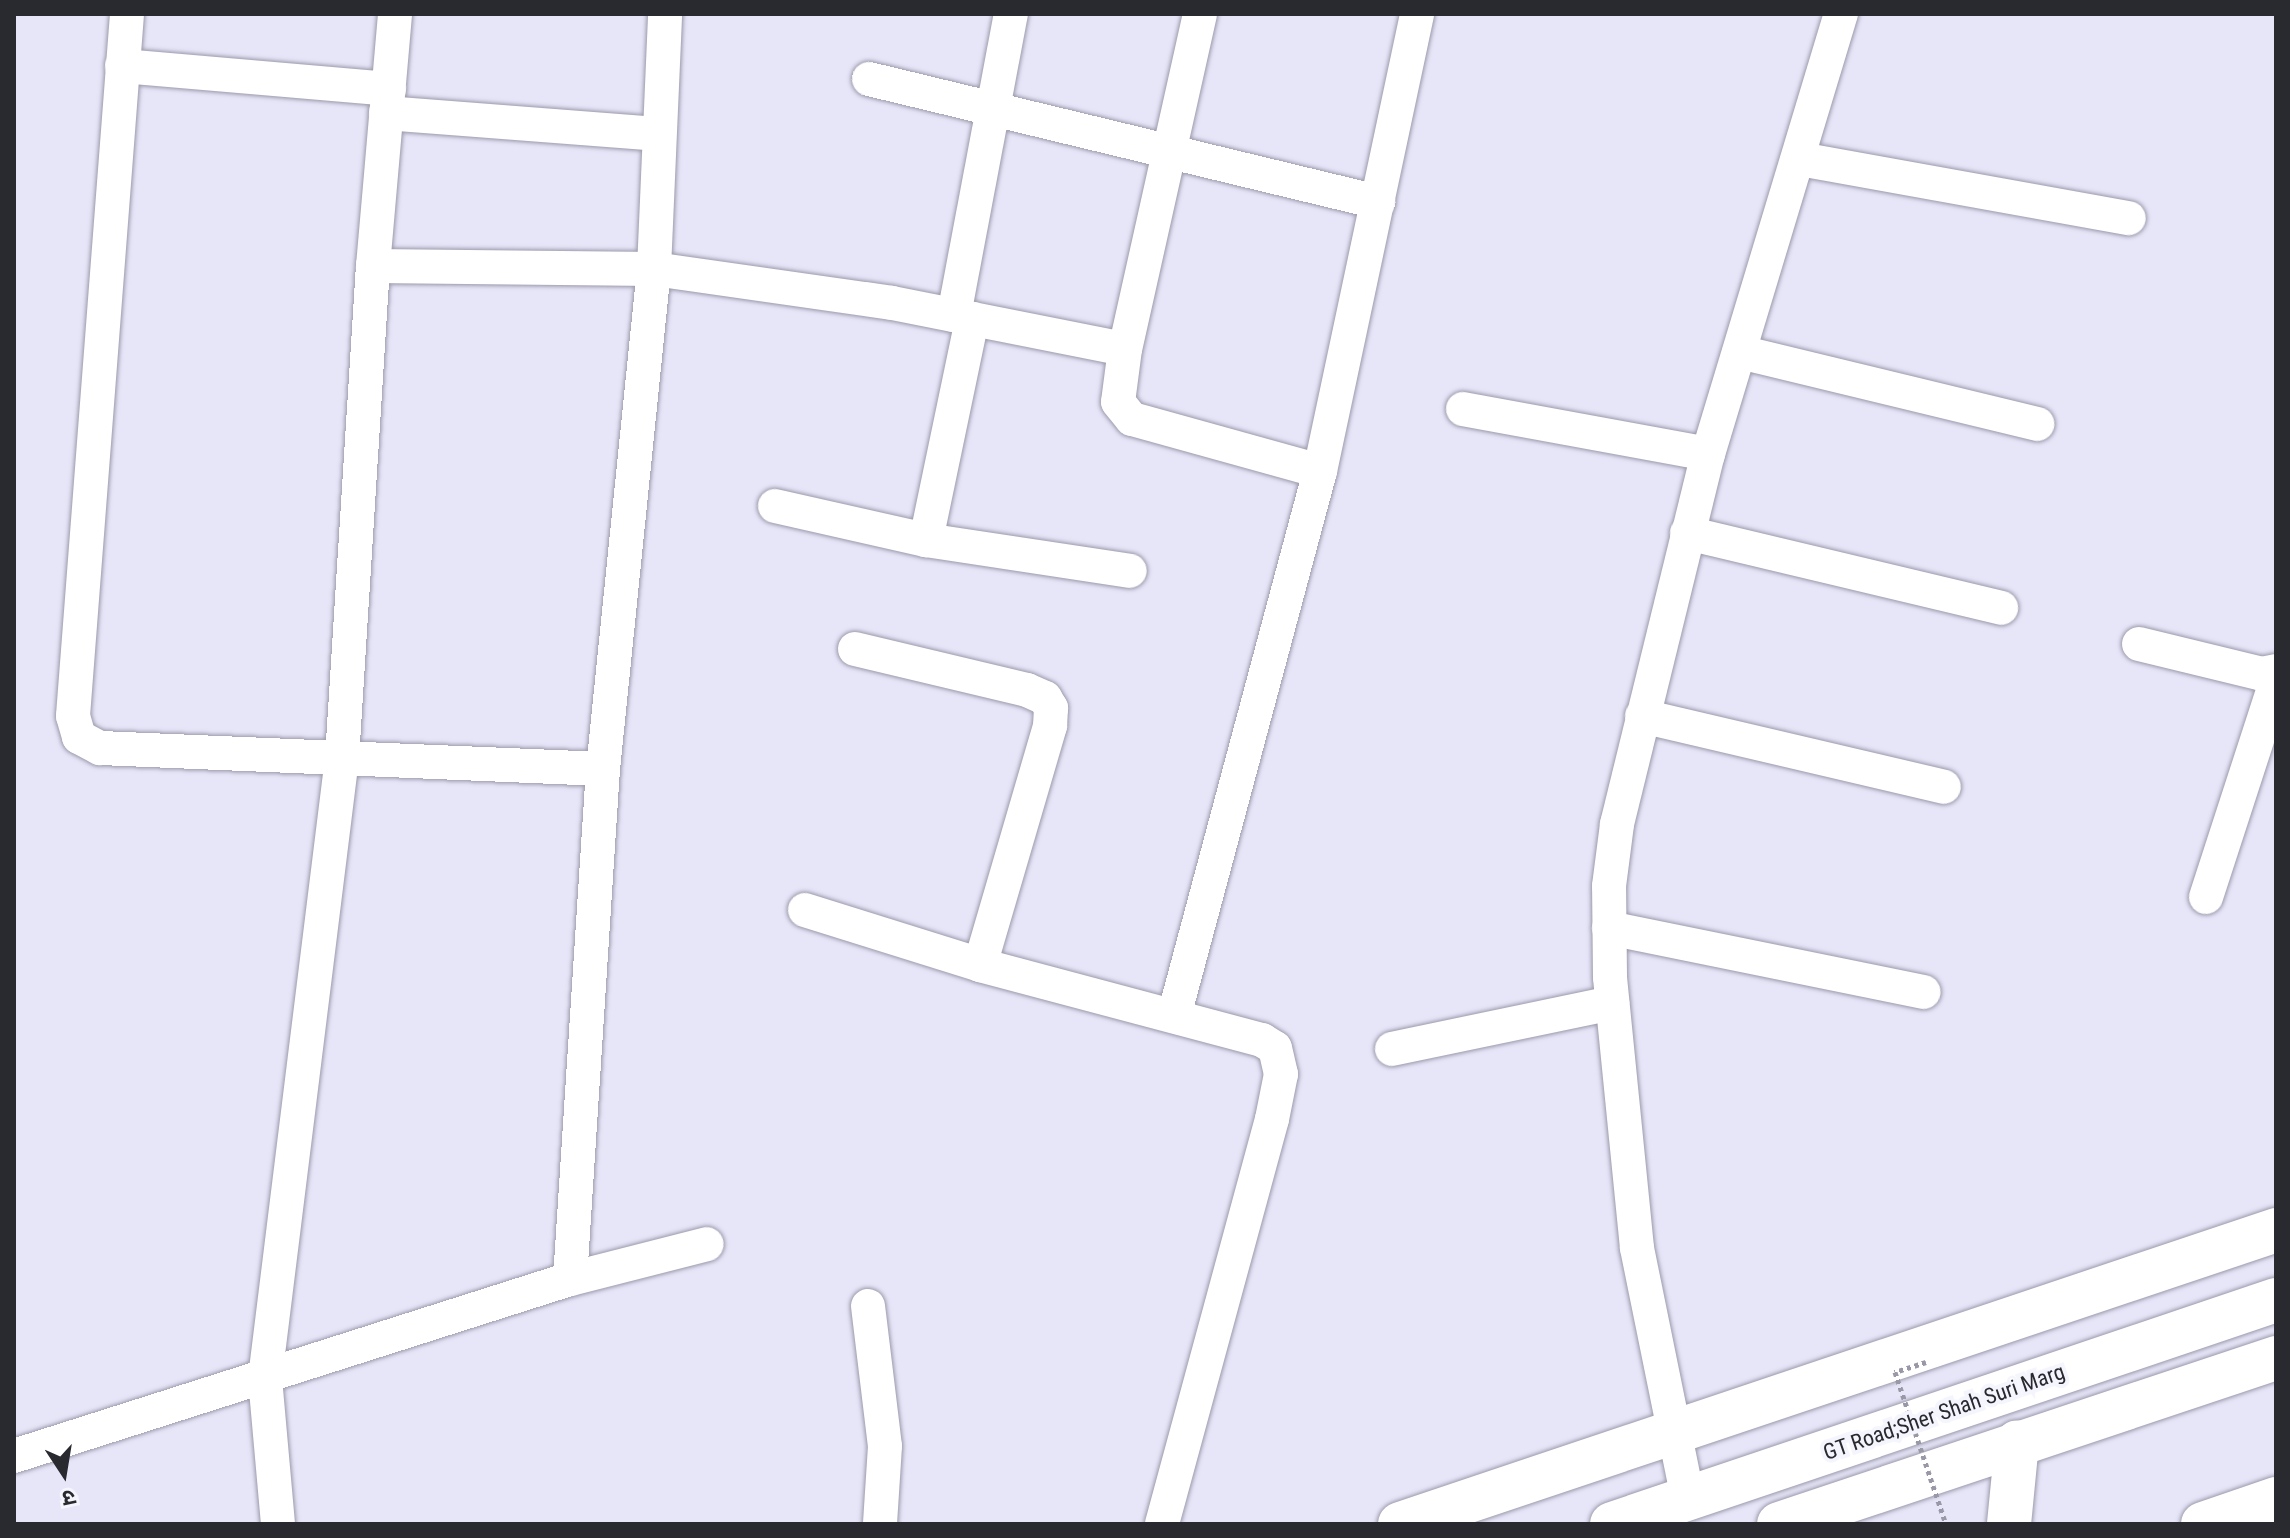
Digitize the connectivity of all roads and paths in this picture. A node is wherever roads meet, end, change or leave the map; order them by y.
1 (127, 14) edge
2 (395, 14) edge
3 (665, 14) edge
4 (1011, 14) edge
5 (1200, 14) edge
6 (1417, 14) edge
7 (1841, 14) edge
8 (122, 66) junction
9 (869, 79) dead end
10 (387, 101) junction
11 (990, 109) junction
12 (656, 134) junction
13 (1172, 152) junction
14 (1800, 159) junction
15 (1378, 202) junction
16 (2129, 218) dead end
17 (373, 266) junction
18 (654, 269) junction
19 (963, 317) junction
20 (1125, 349) junction
21 (1740, 352) junction
22 (1463, 409) dead end
23 (2037, 424) dead end
24 (1708, 454) junction
25 (1320, 471) junction
26 (775, 506) dead end
27 (1687, 533) junction
28 (926, 540) junction
29 (1130, 571) dead end
30 (2001, 608) dead end
31 (2139, 644) dead end
32 (855, 649) dead end
33 (2276, 671) edge
34 (2276, 682) edge
35 (1642, 716) junction
36 (342, 758) junction
37 (603, 769) junction
38 (1944, 787) dead end
39 (2206, 897) dead end
40 (805, 910) dead end
41 (1609, 928) junction
42 (980, 965) junction
43 (1924, 992) dead end
44 (1612, 1003) junction
45 (1174, 1016) junction
46 (1392, 1049) dead end
47 (2276, 1230) edge
48 (707, 1244) dead end
49 (570, 1279) junction
50 (2276, 1300) edge
51 (868, 1306) dead end
52 (2276, 1358) edge
53 (1926, 1362) dead end
54 (265, 1378) junction
55 (1675, 1435) junction
56 (2017, 1442) junction
57 (14, 1456) edge
58 (1688, 1499) junction
59 (2276, 1499) edge
60 (278, 1524) edge
61 (880, 1524) edge
62 (1162, 1524) edge
63 (1400, 1524) edge
64 (1612, 1524) edge
65 (1779, 1524) edge
66 (1946, 1524) edge
67 (2009, 1524) edge
68 (2203, 1524) edge

1 - 8 street
2 - 10 street
3 - 12 street
4 - 11 street
5 - 13 street
6 - 15 street
7 - 14 street
8 - 10 street
8 - 36 street
9 - 11 street
10 - 12 street
10 - 17 street
11 - 13 street
11 - 19 street
12 - 18 street
13 - 15 street
13 - 20 street
14 - 16 street
14 - 21 street
15 - 25 street
17 - 18 street
17 - 36 street
18 - 19 street
18 - 37 street
19 - 20 street
19 - 28 street
20 - 25 street
21 - 23 street
21 - 24 street
22 - 24 street
24 - 27 street
25 - 45 street
26 - 28 street
27 - 30 street
27 - 35 street
28 - 29 street
31 - 33 street
32 - 42 street
34 - 39 street
35 - 38 street
35 - 41 street
36 - 37 street
36 - 54 street
37 - 49 street
40 - 42 street
41 - 43 street
41 - 44 street
42 - 45 street
44 - 46 street
44 - 55 street
45 - 62 street
47 - 55 main road
48 - 49 street
49 - 54 street
50 - 58 main road, GT Road;Sher Shah Suri Marg
51 - 61 street
52 - 56 main road
53 - 66 path, bridge
54 - 57 street
54 - 60 street
55 - 58 street
55 - 63 main road
56 - 65 main road
56 - 67 main road
58 - 64 main road, GT Road;Sher Shah Suri Marg
59 - 68 main road

